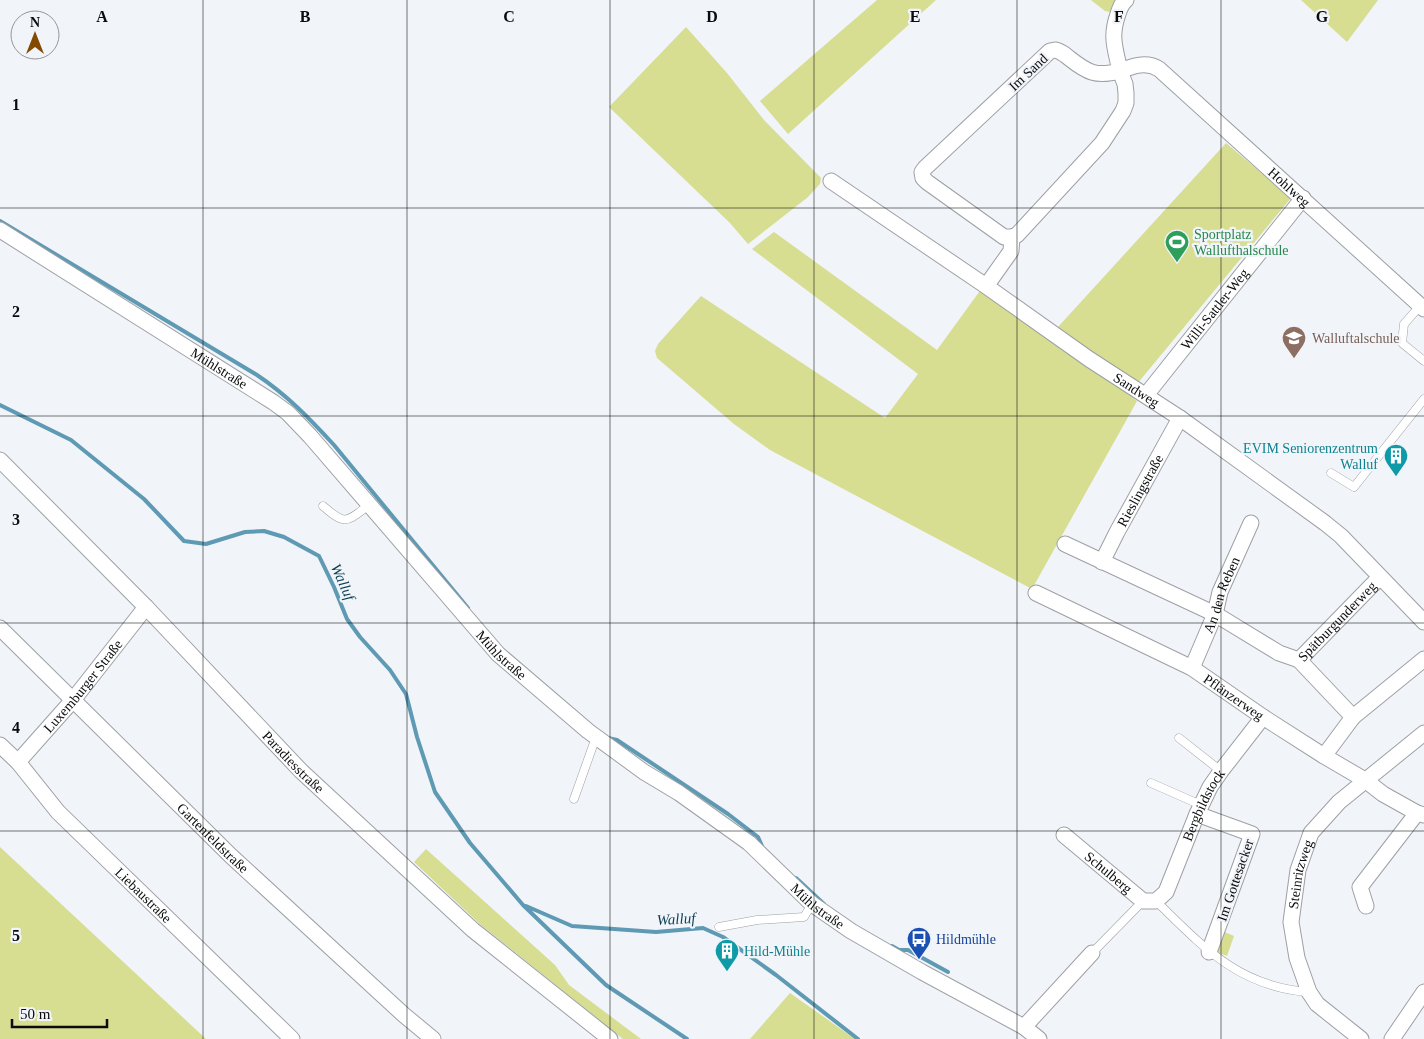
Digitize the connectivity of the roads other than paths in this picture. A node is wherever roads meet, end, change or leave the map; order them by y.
1 (1126, 0) edge
2 (1120, 71) junction
3 (831, 181) dead end
4 (1302, 198) junction
5 (0, 230) edge
6 (1012, 237) junction
7 (989, 282) dead end
8 (1422, 307) edge
9 (1424, 362) edge
10 (1146, 395) junction
11 (1424, 399) edge
12 (1180, 418) junction
13 (0, 460) edge
14 (1331, 473) dead end
15 (369, 505) junction
16 (323, 506) dead end
17 (1251, 523) dead end
18 (1065, 544) dead end
19 (1102, 562) junction
20 (1379, 578) junction
21 (1036, 593) dead end
22 (146, 607) junction
23 (1215, 614) junction
24 (1424, 622) edge
25 (0, 628) edge
26 (1424, 659) edge
27 (1299, 660) junction
28 (1192, 668) junction
29 (74, 700) junction
30 (1263, 717) junction
31 (1352, 717) junction
32 (1424, 733) edge
33 (596, 737) junction
34 (1179, 738) dead end
35 (0, 745) edge
36 (1324, 756) junction
37 (18, 762) junction
38 (1221, 771) junction
39 (1364, 780) junction
40 (1151, 783) dead end
41 (574, 799) dead end
42 (1199, 810) junction
43 (1421, 814) edge
44 (1064, 835) dead end
45 (1150, 901) junction
46 (812, 904) junction
47 (1366, 906) dead end
48 (719, 927) dead end
49 (1209, 952) junction
50 (1092, 954) joint
51 (1310, 992) junction
52 (1424, 992) edge
53 (1024, 1027) junction
54 (292, 1039) edge
55 (433, 1039) edge
56 (610, 1039) edge
57 (1039, 1039) edge
58 (1361, 1039) edge
59 (1392, 1039) edge

1 - 2 street
2 - 4 street, Hohlweg
2 - 6 street
2 - 6 street, Im Sand
3 - 10 street, Sandweg
4 - 8 street, Hohlweg
4 - 10 street, Willi-Sattler-Weg
5 - 15 street, Mühlstraße
6 - 7 street
8 - 9 lane
10 - 12 street, Sandweg
11 - 14 lane
12 - 19 street, Rieslingstraße
12 - 20 street, Sandweg
13 - 22 street, Paradiesstraße
15 - 16 lane
15 - 33 street, Mühlstraße
17 - 23 street, An den Reben
18 - 19 street
19 - 23 street
20 - 24 street, Sandweg
20 - 27 street, Spätburgunderweg
21 - 28 street, Pflänzerweg
22 - 29 street, Luxemburger Straße
22 - 56 street, Paradiesstraße
23 - 27 street, Spätburgunderweg
23 - 28 street, An den Reben
25 - 29 street, Gartenfeldstraße
26 - 31 street
27 - 31 street
28 - 30 street, Pflänzerweg
29 - 37 street, Luxemburger Straße
29 - 55 street, Gartenfeldstraße
30 - 36 street, Pflänzerweg
30 - 38 street, Bergbildstock
31 - 36 street
32 - 39 street, Steinritzweg
33 - 41 lane
33 - 46 street, Mühlstraße
34 - 38 lane
35 - 37 street, Liebaustraße
36 - 39 street, Pflänzerweg
37 - 54 street, Liebaustraße
38 - 42 street, Bergbildstock
39 - 43 street, Pflänzerweg
39 - 51 street, Steinritzweg
40 - 42 lane
42 - 45 street, Bergbildstock
42 - 49 street, Im Gottesacker
43 - 47 street
44 - 45 street, Schulberg
45 - 49 lane
45 - 50 lane
46 - 48 lane
46 - 53 street, Mühlstraße
49 - 51 lane
50 - 53 street
51 - 58 street, Steinritzweg
52 - 59 street
53 - 57 street, Mühlstraße

